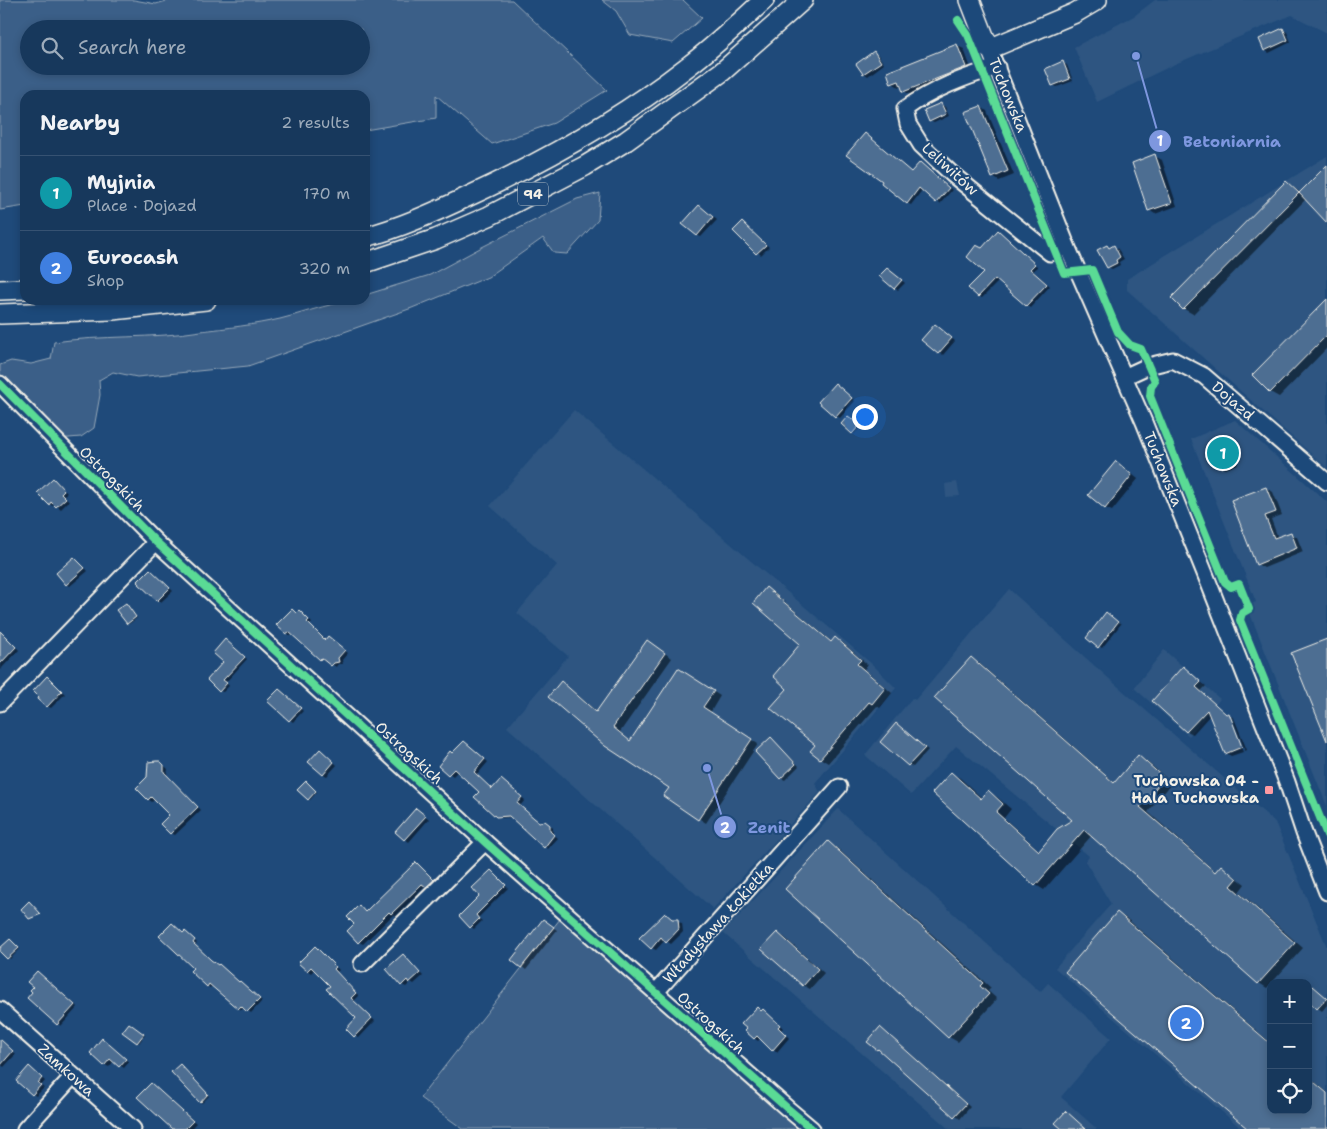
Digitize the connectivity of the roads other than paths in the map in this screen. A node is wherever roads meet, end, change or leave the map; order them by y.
1 (764, 0) edge
2 (803, 0) edge
3 (970, 0) edge
4 (1097, 0) edge
5 (990, 49) junction
6 (997, 67) junction
7 (370, 236) edge
8 (1067, 246) junction
9 (370, 261) edge
10 (20, 289) edge
11 (0, 290) edge
12 (160, 305) edge
13 (0, 314) edge
14 (1124, 377) junction
15 (0, 384) edge
16 (1327, 482) edge
17 (156, 542) junction
18 (0, 703) edge
19 (839, 787) dead end
20 (485, 842) junction
21 (1327, 892) edge
22 (362, 964) dead end
23 (656, 992) junction
24 (0, 1010) edge
25 (73, 1076) junction
26 (25, 1129) edge
27 (133, 1129) edge
28 (812, 1129) edge

1 - 7 main road, 94
2 - 9 main road, 94
3 - 5 main road, Tuchowska
4 - 5 main road, Tuchowska
5 - 6 street, Tuchowska
6 - 8 street, Tuchowska
6 - 8 street, Leliwitów
8 - 14 street, Tuchowska
10 - 11 main road
12 - 13 main road
14 - 16 street, Dojazd
14 - 21 street, Tuchowska
15 - 17 street, Ostrogskich
17 - 18 street
17 - 20 street, Ostrogskich
19 - 23 street, Władysława Łokietka
20 - 22 street
20 - 23 street, Ostrogskich
23 - 28 street, Ostrogskich
24 - 25 street, Zamkowa
25 - 26 street
25 - 27 street, Zamkowa

